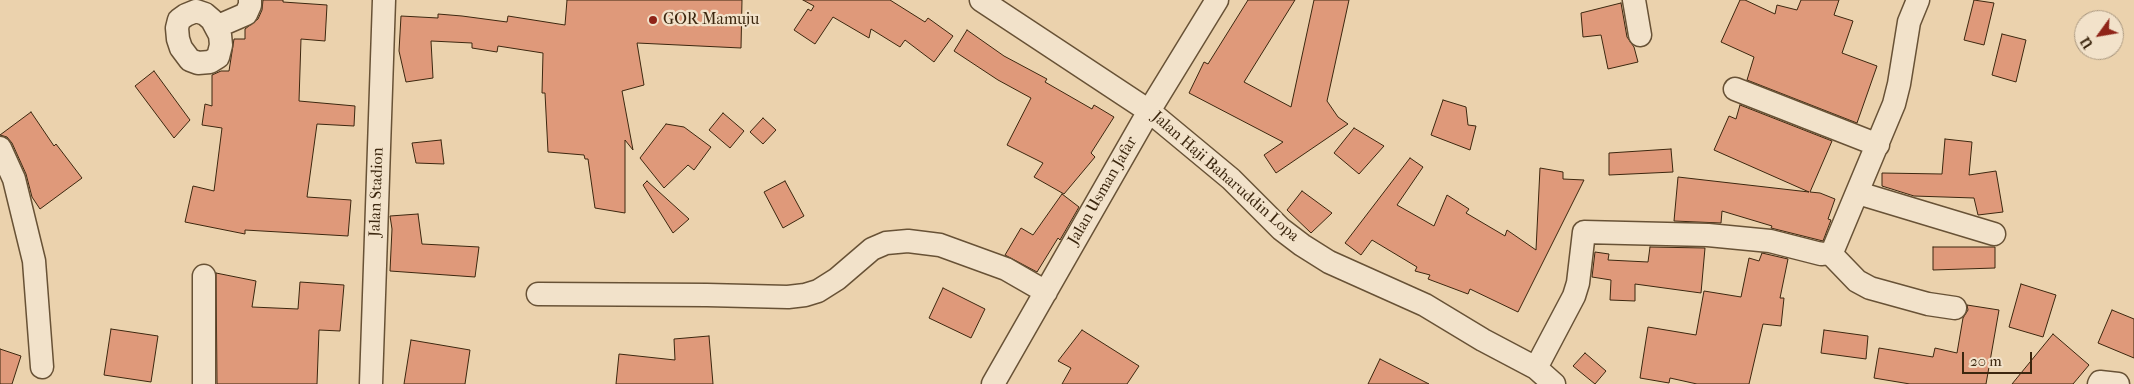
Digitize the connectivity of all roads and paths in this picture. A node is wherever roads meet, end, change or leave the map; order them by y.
1 (250, 0) edge
2 (384, 0) edge
3 (981, 0) edge
4 (1217, 0) edge
5 (1634, 0) edge
6 (1918, 0) edge
7 (216, 27) dead end
8 (1640, 35) dead end
9 (1735, 89) dead end
10 (1149, 111) junction
11 (1878, 145) junction
12 (0, 148) edge
13 (8, 188) edge
14 (1858, 193) junction
15 (1994, 234) dead end
16 (1830, 253) junction
17 (204, 276) dead end
18 (1046, 292) junction
19 (538, 294) dead end
20 (1955, 308) dead end
21 (42, 367) dead end
22 (1536, 368) junction
23 (204, 384) edge
24 (371, 384) edge
25 (993, 384) edge
26 (1554, 384) edge
27 (2099, 384) edge
28 (2118, 384) edge

1 - 7 street
2 - 24 street, Jalan Stadion
3 - 10 street, Jalan Haji Baharuddin Lopa
4 - 10 street, Jalan Usman Jafar
5 - 8 street
6 - 11 street
9 - 11 street
10 - 18 street, Jalan Usman Jafar
10 - 22 street, Jalan Haji Baharuddin Lopa
11 - 14 street
12 - 13 street
13 - 21 street
14 - 15 street
14 - 16 street
16 - 20 street
16 - 22 street
17 - 23 street
18 - 19 street
18 - 25 street, Jalan Usman Jafar
22 - 26 street, Jalan Haji Baharuddin Lopa
27 - 28 street

